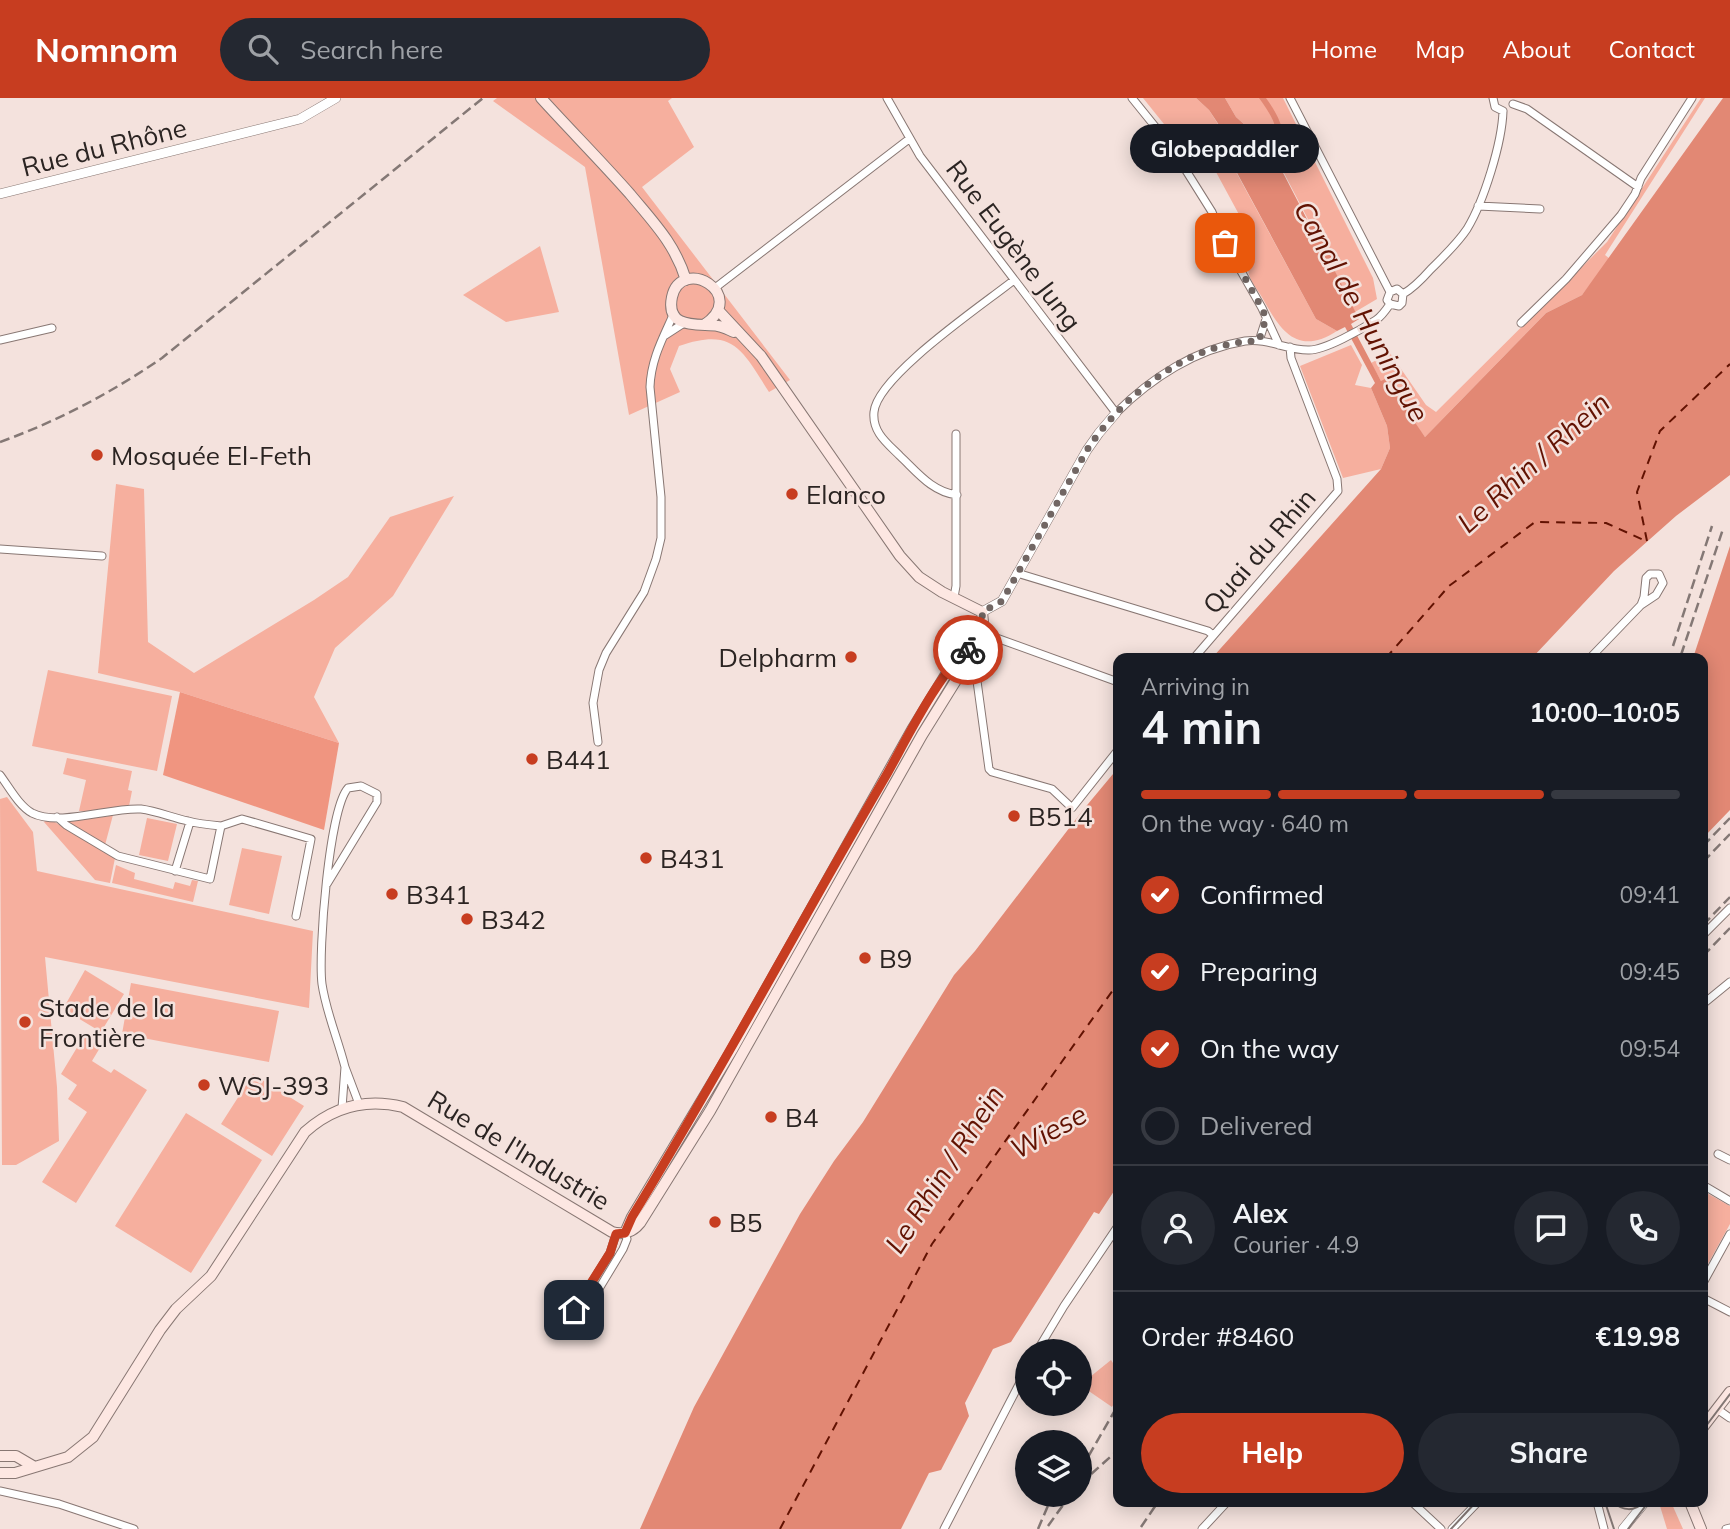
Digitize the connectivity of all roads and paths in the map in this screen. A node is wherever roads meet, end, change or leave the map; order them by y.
1 (336, 98) edge
2 (541, 98) edge
3 (887, 98) edge
4 (1132, 98) edge
5 (1290, 98) edge
6 (1493, 98) edge
7 (1692, 98) edge
8 (1513, 101) edge
9 (1503, 111) junction
10 (909, 139) junction
11 (1638, 187) junction
12 (0, 194) edge
13 (1478, 206) junction
14 (1540, 209) dead end
15 (686, 280) junction
16 (1014, 280) junction
17 (715, 288) junction
18 (1390, 292) junction
19 (1403, 294) junction
20 (1390, 304) junction
21 (718, 310) junction
22 (674, 313) junction
23 (1266, 318) junction
24 (684, 323) junction
25 (1521, 323) dead end
26 (704, 325) junction
27 (52, 328) dead end
28 (663, 336) junction
29 (743, 337) junction
30 (0, 340) edge
31 (1259, 341) junction
32 (1279, 345) junction
33 (1290, 347) junction
34 (1116, 413) junction
35 (956, 434) dead end
36 (957, 495) junction
37 (0, 550) edge
38 (102, 556) dead end
39 (1017, 573) junction
40 (954, 597) junction
41 (1641, 605) dead end
42 (982, 612) junction
43 (980, 632) junction
44 (1213, 635) junction
45 (968, 650) junction
46 (1198, 653) edge
47 (1595, 653) edge
48 (1113, 680) edge
49 (598, 742) dead end
50 (1113, 756) edge
51 (0, 775) edge
52 (57, 817) junction
53 (190, 822) junction
54 (221, 826) junction
55 (175, 871) junction
56 (327, 884) junction
57 (1730, 908) edge
58 (296, 916) dead end
59 (1708, 931) edge
60 (1730, 982) edge
61 (1708, 1000) edge
62 (345, 1067) junction
63 (359, 1104) junction
64 (342, 1108) junction
65 (1718, 1154) dead end
66 (1730, 1160) edge
67 (1708, 1188) edge
68 (1730, 1201) edge
69 (618, 1233) junction
70 (1113, 1233) edge
71 (1730, 1234) edge
72 (1708, 1272) edge
73 (1708, 1301) edge
74 (1730, 1312) edge
75 (1044, 1339) edge
76 (1015, 1392) edge
77 (1730, 1392) edge
78 (1717, 1409) junction
79 (1730, 1418) edge
80 (1708, 1421) edge
81 (0, 1456) edge
82 (33, 1466) junction
83 (0, 1473) edge
84 (0, 1491) edge
85 (1222, 1507) edge
86 (1417, 1507) edge
87 (1473, 1507) edge
88 (1598, 1507) edge
89 (1642, 1507) edge
90 (1692, 1507) edge
91 (134, 1529) edge
92 (944, 1529) edge
93 (1202, 1529) edge
94 (1441, 1529) edge
95 (1452, 1529) edge
96 (1604, 1529) edge
97 (1623, 1529) edge
98 (1701, 1529) edge

1 - 12 street, Rue du Rhône
2 - 15 main road
3 - 10 street, Rue Eugène Jung
4 - 23 street
5 - 18 street
6 - 9 street
7 - 11 street
8 - 9 street
8 - 11 street
9 - 13 street
10 - 16 street, Rue Eugène Jung
10 - 17 street
11 - 25 street
13 - 14 street
13 - 19 street
15 - 17 main road
15 - 22 main road
16 - 34 street, Rue Eugène Jung
16 - 36 street
17 - 21 main road
18 - 19 street
18 - 20 street
19 - 20 street
20 - 33 street
21 - 26 main road
21 - 29 main road
22 - 24 main road
22 - 28 street
23 - 31 street
23 - 32 street
24 - 26 main road
24 - 28 street
26 - 29 main road
27 - 30 street
28 - 49 street
29 - 40 main road
31 - 32 street
31 - 34 street
32 - 33 street
33 - 44 street, Quai du Rhin
34 - 39 street
35 - 36 street
36 - 40 street
37 - 38 street
39 - 42 street
39 - 44 street
40 - 42 main road
41 - 47 street
42 - 43 main road
43 - 45 main road
43 - 48 street
44 - 46 street, Quai du Rhin
45 - 50 street
45 - 69 main road
51 - 52 street
52 - 53 street
52 - 55 street
53 - 54 street
53 - 55 street
54 - 55 street
54 - 58 street
56 - 56 street
56 - 62 street
57 - 59 street
60 - 61 street
62 - 63 street
62 - 64 street
63 - 64 main road, Rue de l'Industrie
63 - 69 main road, Rue de l'Industrie
64 - 82 main road, Rue de l'Industrie
65 - 66 street
67 - 68 street
69 - 69 street
70 - 75 street
71 - 72 street
73 - 74 street
76 - 92 street
77 - 78 main road
78 - 79 street
78 - 80 main road
81 - 82 main road
82 - 83 main road
84 - 91 street
85 - 93 street
86 - 94 street
87 - 95 street
88 - 96 street
89 - 97 street
90 - 98 main road

